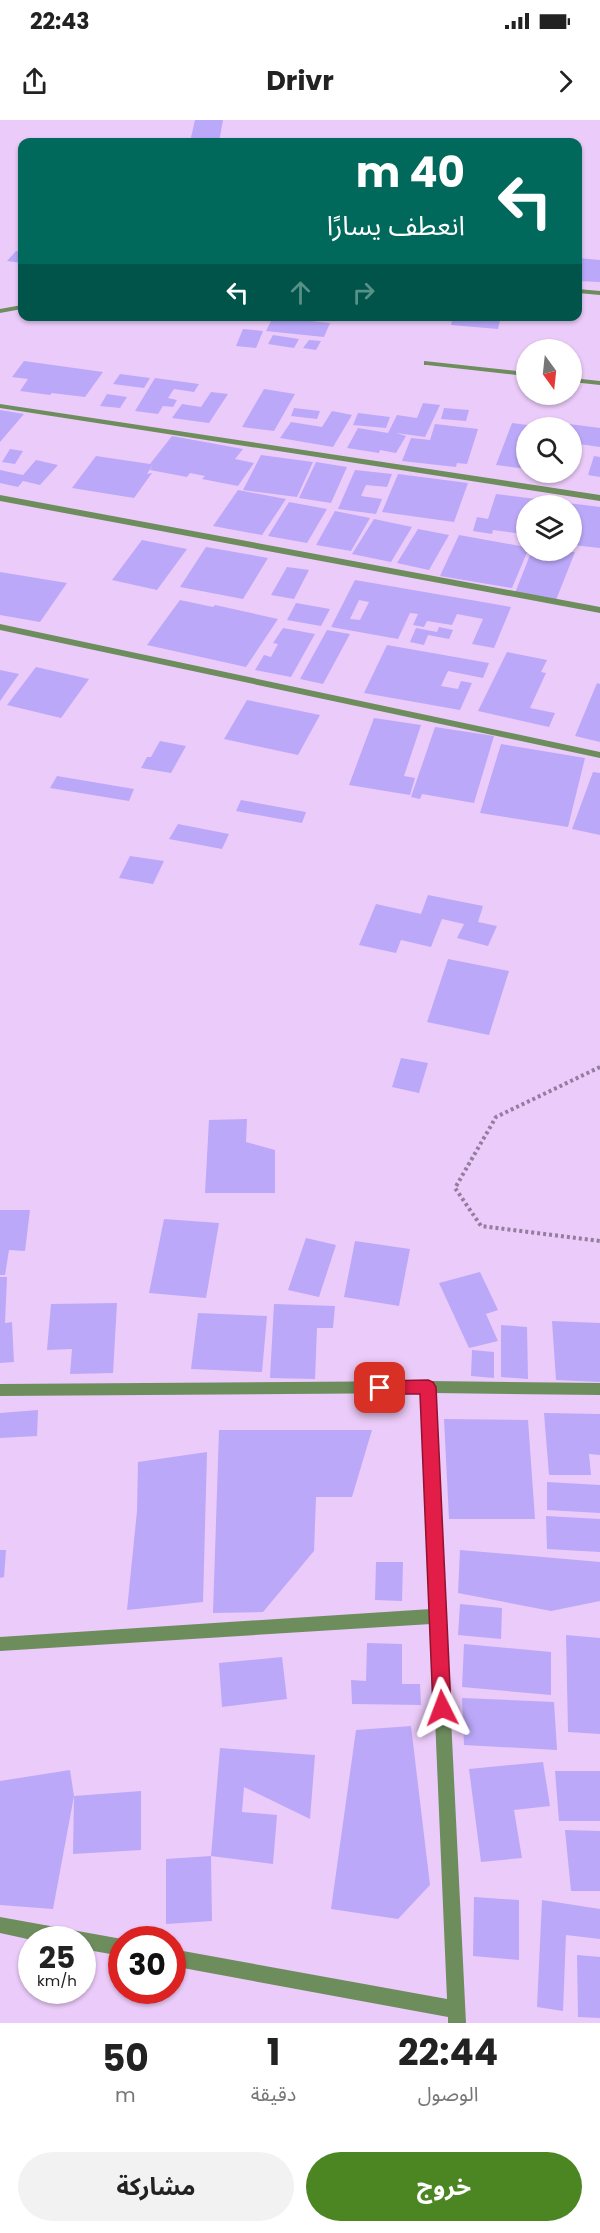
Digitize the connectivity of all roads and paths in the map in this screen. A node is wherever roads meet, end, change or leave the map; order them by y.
1 (582, 291) edge
2 (600, 293) edge
3 (18, 308) edge
4 (0, 311) edge
5 (427, 363) dead end
6 (516, 374) edge
7 (582, 381) edge
8 (600, 383) edge
9 (0, 406) edge
10 (0, 498) edge
11 (600, 498) edge
12 (600, 610) edge
13 (0, 627) edge
14 (600, 755) edge
15 (600, 1067) edge
16 (600, 1241) edge
17 (428, 1387) junction
18 (600, 1389) edge
19 (0, 1390) edge
20 (438, 1616) junction
21 (0, 1644) edge
22 (0, 1925) edge
23 (18, 1928) edge
24 (186, 1960) edge
25 (457, 2017) edge

1 - 2 street
3 - 4 street
5 - 6 street
7 - 8 street
9 - 11 street
10 - 12 street
13 - 14 street
15 - 16 path
17 - 18 street
17 - 19 street
17 - 20 street
20 - 21 street
20 - 25 street
22 - 23 street
24 - 25 street

